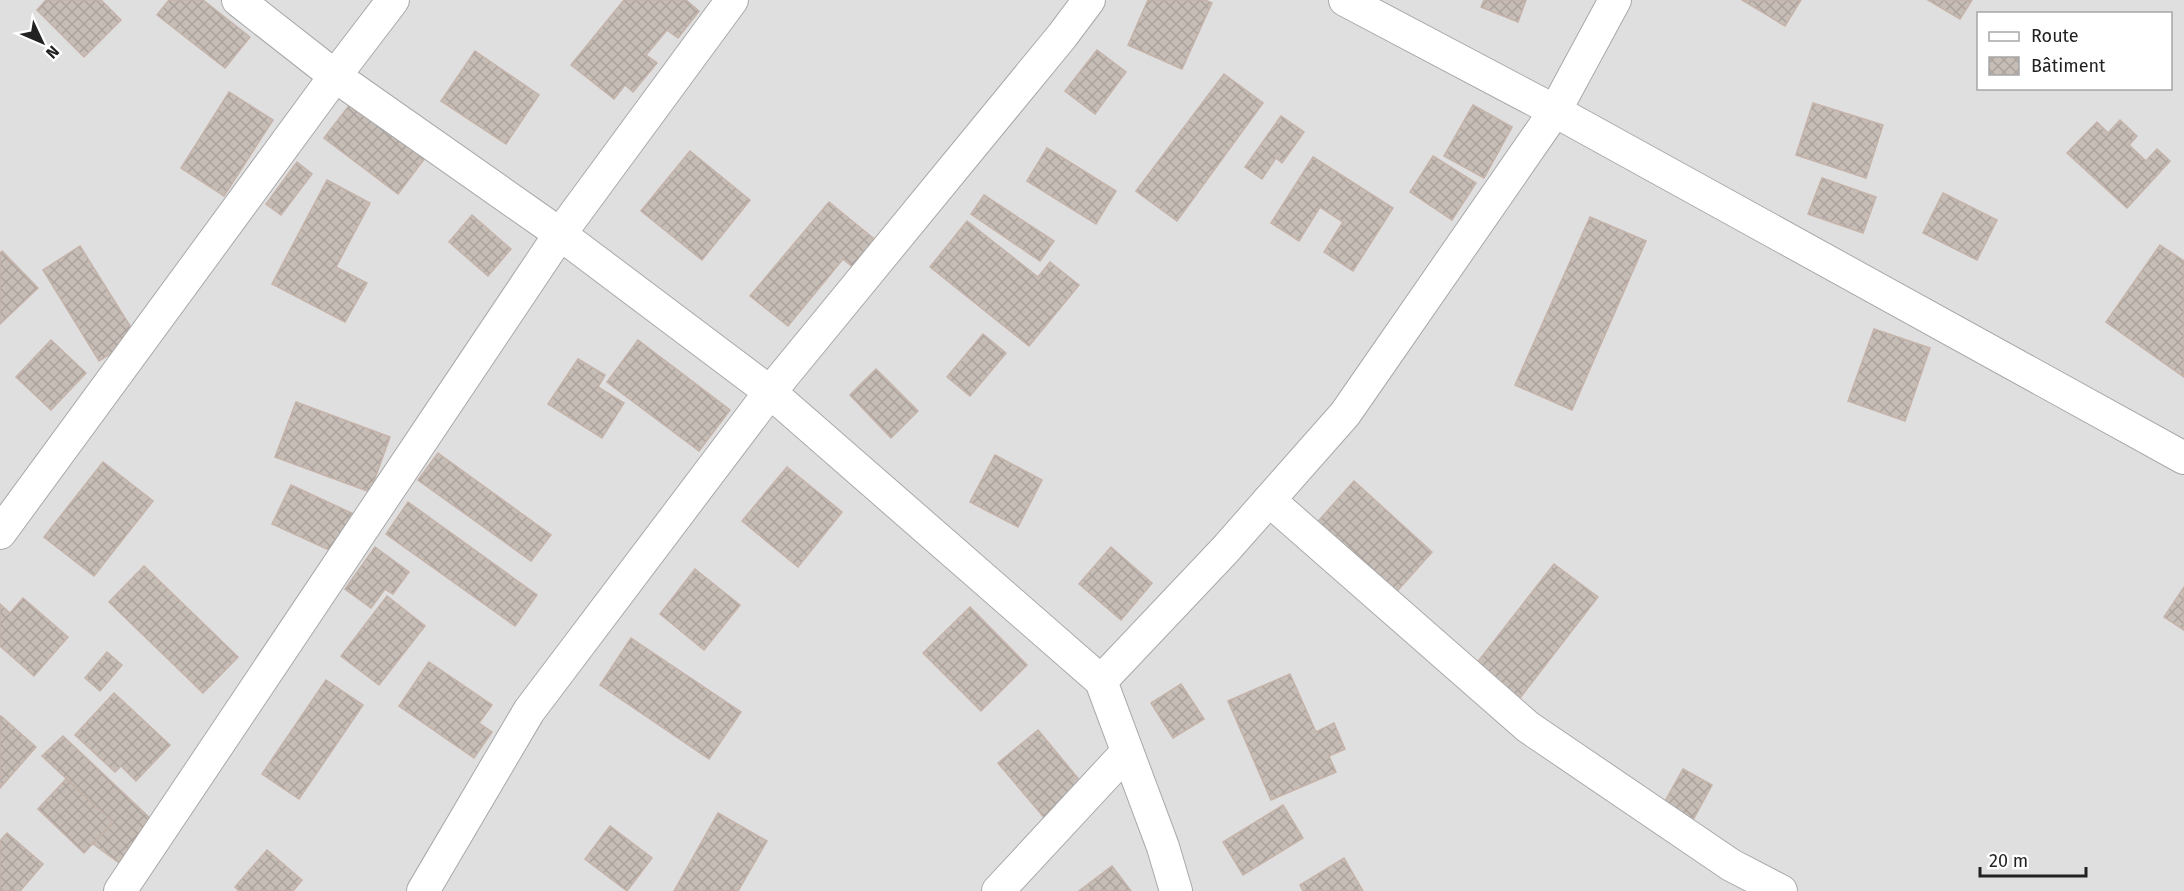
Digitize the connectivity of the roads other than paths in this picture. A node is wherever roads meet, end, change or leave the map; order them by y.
1 (238, 0) edge
2 (393, 0) edge
3 (732, 0) edge
4 (1089, 0) edge
5 (1345, 0) edge
6 (1615, 0) edge
7 (335, 76) junction
8 (1554, 111) junction
9 (560, 234) junction
10 (770, 392) junction
11 (2184, 458) edge
12 (1269, 500) junction
13 (0, 534) edge
14 (1101, 681) junction
15 (1127, 752) junction
16 (120, 891) edge
17 (423, 891) edge
18 (998, 891) edge
19 (1176, 891) edge
20 (1781, 891) edge

1 - 7 street
2 - 7 street
3 - 9 street
4 - 10 street
5 - 8 street
6 - 8 street
7 - 9 street
7 - 13 street
8 - 11 street
8 - 12 street
9 - 10 street
9 - 16 street
10 - 14 street
10 - 17 street
12 - 14 street
12 - 20 street
14 - 15 street
15 - 18 street
15 - 19 street

